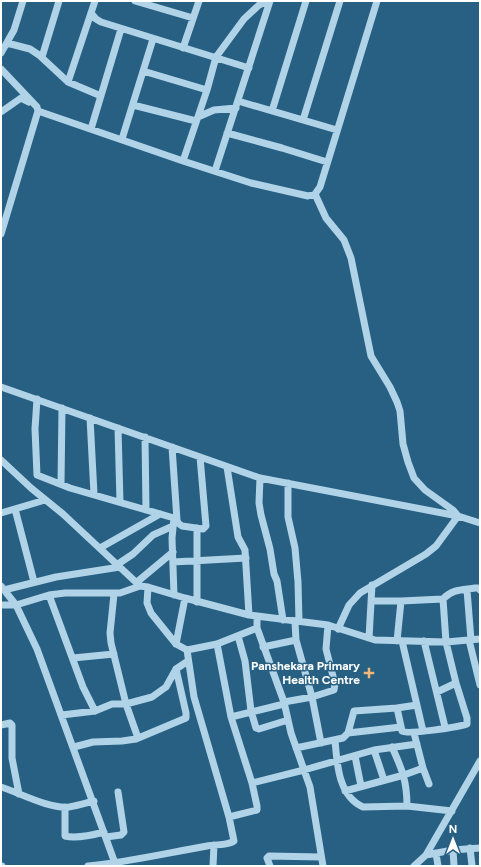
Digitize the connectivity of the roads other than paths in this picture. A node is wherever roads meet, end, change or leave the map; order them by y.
1 (23, 1) edge
2 (59, 1) edge
3 (95, 1) edge
4 (135, 1) edge
5 (199, 1) edge
6 (269, 1) edge
7 (306, 1) edge
8 (340, 1) edge
9 (375, 2) edge
10 (162, 5) edge
11 (91, 13) junction
12 (193, 18) junction
13 (121, 29) junction
14 (153, 39) junction
15 (7, 43) junction
16 (183, 48) junction
17 (1, 53) edge
18 (42, 57) junction
19 (216, 57) junction
20 (249, 68) junction
21 (1, 69) edge
22 (143, 71) junction
23 (68, 82) junction
24 (207, 90) junction
25 (101, 96) junction
26 (132, 105) junction
27 (237, 105) junction
28 (36, 108) junction
29 (272, 111) junction
30 (1, 112) edge
31 (197, 119) junction
32 (303, 120) junction
33 (91, 129) junction
34 (337, 130) junction
35 (227, 133) junction
36 (122, 140) junction
37 (183, 161) junction
38 (327, 162) junction
39 (215, 170) junction
40 (315, 194) junction
41 (1, 234) edge
42 (3, 389) edge
43 (37, 399) junction
44 (62, 408) junction
45 (90, 418) junction
46 (118, 428) junction
47 (145, 437) junction
48 (172, 447) junction
49 (200, 457) junction
50 (1, 460) edge
51 (227, 467) junction
52 (260, 478) junction
53 (288, 483) junction
54 (61, 484) junction
55 (94, 494) junction
56 (45, 500) junction
57 (120, 502) junction
58 (14, 509) junction
59 (146, 510) junction
60 (1, 513) edge
61 (160, 514) junction
62 (458, 516) junction
63 (175, 521) junction
64 (480, 523) edge
65 (197, 528) junction
66 (100, 548) junction
67 (173, 552) junction
68 (246, 558) junction
69 (197, 561) junction
70 (173, 562) junction
71 (119, 565) junction
72 (34, 582) junction
73 (142, 585) junction
74 (372, 585) junction
75 (2, 588) edge
76 (466, 590) junction
77 (480, 590) edge
78 (114, 594) junction
79 (49, 595) junction
80 (174, 595) junction
81 (185, 598) junction
82 (443, 599) junction
83 (371, 601) junction
84 (401, 601) junction
85 (197, 602) junction
86 (1, 605) edge
87 (16, 605) junction
88 (250, 615) junction
89 (257, 617) junction
90 (284, 620) junction
91 (297, 621) junction
92 (328, 625) junction
93 (257, 628) junction
94 (338, 629) junction
95 (238, 636) junction
96 (369, 638) junction
97 (480, 638) edge
98 (296, 640) junction
99 (470, 640) junction
100 (399, 641) junction
101 (424, 641) junction
102 (446, 642) junction
103 (176, 644) junction
104 (217, 644) junction
105 (263, 647) junction
106 (186, 650) junction
107 (114, 654) junction
108 (73, 658) junction
109 (188, 661) junction
110 (176, 669) junction
111 (456, 683) junction
112 (480, 686) edge
113 (437, 692) junction
114 (312, 697) junction
115 (284, 703) junction
116 (126, 704) junction
117 (417, 705) junction
118 (397, 708) junction
119 (95, 711) junction
120 (251, 711) junction
121 (62, 715) junction
122 (231, 717) junction
123 (288, 720) junction
124 (1, 725) edge
125 (401, 727) junction
126 (445, 727) junction
127 (424, 731) junction
128 (348, 733) junction
129 (414, 733) junction
130 (138, 738) junction
131 (335, 740) junction
132 (321, 743) junction
133 (417, 744) junction
134 (392, 747) junction
135 (74, 748) junction
136 (296, 748) junction
137 (374, 750) junction
138 (355, 756) junction
139 (337, 760) junction
140 (480, 761) edge
141 (423, 768) junction
142 (304, 770) junction
143 (404, 775) junction
144 (384, 780) junction
145 (252, 783) junction
146 (430, 784) dead end
147 (361, 786) junction
148 (1, 787) edge
149 (345, 791) junction
150 (118, 792) dead end
151 (19, 794) junction
152 (94, 801) junction
153 (407, 806) junction
154 (65, 807) junction
155 (452, 811) junction
156 (229, 817) junction
157 (105, 834) junction
158 (214, 845) junction
159 (470, 848) junction
160 (480, 848) edge
161 (452, 850) junction
162 (436, 853) junction
163 (426, 855) junction
164 (321, 857) junction
165 (116, 865) edge
166 (88, 866) edge
167 (213, 866) edge
168 (270, 866) edge
169 (323, 866) edge
170 (414, 866) edge
171 (438, 866) edge
172 (454, 866) edge
173 (472, 866) edge

1 - 15 street
2 - 18 street
3 - 11 street
4 - 10 street
5 - 12 street
6 - 19 street
6 - 20 street
7 - 29 street
8 - 32 street
9 - 34 street
10 - 12 street
11 - 13 street
11 - 23 street
12 - 16 street
13 - 14 street
13 - 25 street
14 - 16 street
14 - 22 street
15 - 17 street
15 - 18 street
16 - 19 street
18 - 23 street
19 - 20 street
19 - 24 street
20 - 27 street
21 - 28 street
22 - 24 street
22 - 26 street
23 - 25 street
24 - 31 street
25 - 33 street
26 - 31 street
26 - 36 street
27 - 29 street
27 - 31 street
27 - 35 street
28 - 30 street
28 - 33 street
28 - 41 street
29 - 32 street
31 - 37 street
32 - 34 street
33 - 36 street
34 - 38 street
35 - 38 street
35 - 39 street
36 - 37 street
37 - 39 street
38 - 40 street
39 - 40 street
40 - 62 street
42 - 43 street
43 - 44 street
43 - 54 street
44 - 45 street
44 - 54 street
45 - 46 street
45 - 55 street
46 - 47 street
46 - 57 street
47 - 48 street
47 - 59 street
48 - 49 street
48 - 63 street
49 - 51 street
49 - 65 street
50 - 56 street
51 - 52 street
51 - 68 street
52 - 53 street
52 - 90 street
53 - 62 street
53 - 91 street
54 - 55 street
55 - 57 street
56 - 58 street
56 - 66 street
57 - 59 street
58 - 60 street
58 - 72 street
59 - 61 street
61 - 63 street
61 - 66 street
62 - 64 street
62 - 74 street
63 - 65 street
63 - 67 street
63 - 71 street
65 - 69 street
66 - 71 street
67 - 70 street
67 - 73 street
68 - 69 street
68 - 88 street
69 - 70 street
69 - 85 street
70 - 80 street
71 - 72 street
71 - 73 street
72 - 75 street
73 - 78 street
73 - 80 street
73 - 103 street
74 - 83 street
74 - 94 street
75 - 87 street
76 - 77 street
76 - 82 street
76 - 99 street
78 - 79 street
78 - 107 street
79 - 87 street
79 - 108 street
80 - 81 street
81 - 85 street
81 - 103 street
82 - 84 street
82 - 102 street
83 - 84 street
83 - 96 street
84 - 100 street
85 - 88 street
86 - 87 street
87 - 121 street
88 - 89 street
89 - 90 street
89 - 93 street
90 - 91 street
91 - 92 street
91 - 98 street
92 - 94 street
92 - 114 street
93 - 95 street
93 - 105 street
94 - 96 street
95 - 104 street
95 - 120 street
96 - 100 street
97 - 99 street
98 - 105 street
98 - 114 street
99 - 102 street
99 - 112 street
100 - 101 street
100 - 117 street
101 - 102 street
101 - 113 street
102 - 111 street
103 - 106 street
104 - 106 street
104 - 122 street
105 - 115 street
106 - 109 street
107 - 108 street
107 - 116 street
108 - 119 street
109 - 110 street
109 - 156 street
110 - 116 street
110 - 130 street
111 - 113 street
111 - 126 street
113 - 126 street
114 - 115 street
114 - 132 street
115 - 120 street
115 - 123 street
116 - 119 street
116 - 130 street
117 - 118 street
117 - 127 street
118 - 125 street
118 - 128 street
119 - 121 street
120 - 122 street
120 - 123 street
121 - 135 street
122 - 145 street
123 - 136 street
124 - 151 street
125 - 128 street
125 - 129 street
126 - 127 street
127 - 129 street
128 - 131 street
129 - 133 street
130 - 135 street
131 - 132 street
131 - 139 street
132 - 136 street
133 - 134 street
133 - 141 street
134 - 137 street
134 - 143 street
135 - 152 street
136 - 142 street
137 - 138 street
137 - 144 street
138 - 139 street
138 - 147 street
139 - 142 street
139 - 149 street
140 - 155 street
141 - 143 street
141 - 146 street
142 - 145 street
142 - 164 street
143 - 144 street
143 - 153 street
144 - 147 street
145 - 156 street
147 - 149 street
148 - 151 street
149 - 153 street
150 - 157 street
151 - 154 street
152 - 154 street
152 - 157 street
153 - 155 street
154 - 157 street
155 - 163 street
156 - 158 street
157 - 165 street
158 - 165 street
158 - 167 street
159 - 160 street
159 - 161 street
159 - 173 street
161 - 162 street
161 - 172 street
162 - 163 street
162 - 171 street
163 - 170 street
164 - 168 street
164 - 169 street
165 - 166 street

